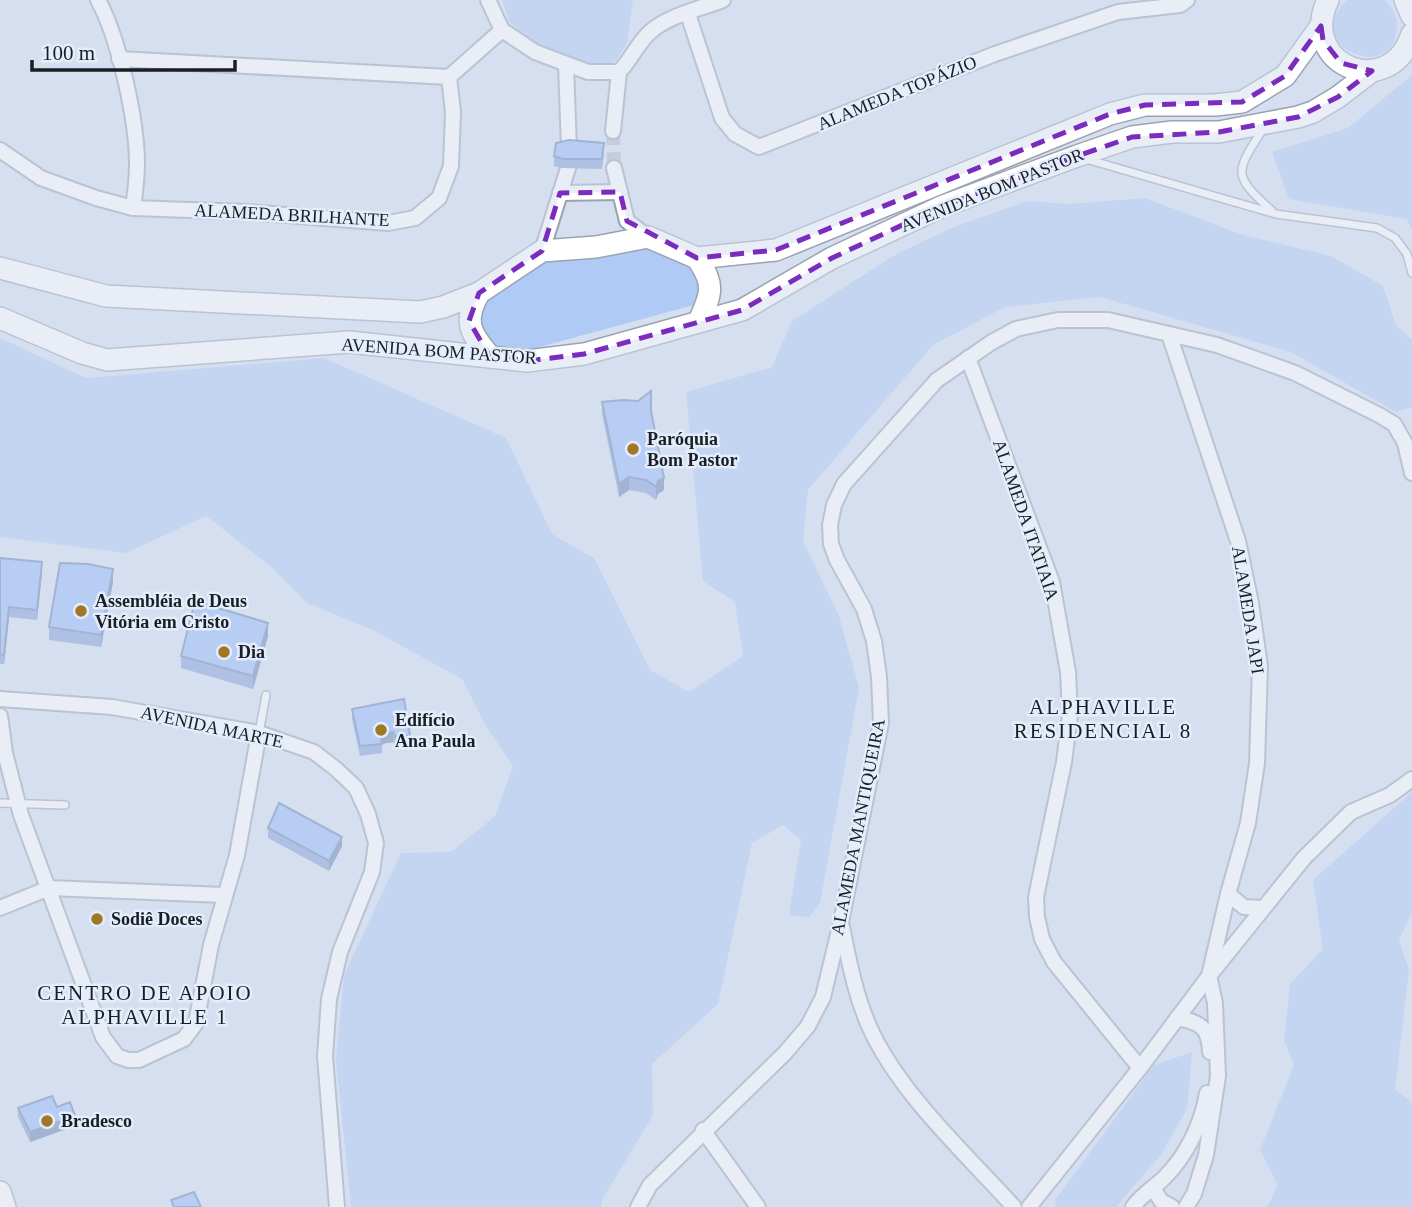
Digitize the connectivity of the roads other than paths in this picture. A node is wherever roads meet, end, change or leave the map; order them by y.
1 (98, 0) edge
2 (723, 0) edge
3 (1187, 0) edge
4 (1405, 0) edge
5 (490, 2) edge
6 (1323, 9) edge
7 (688, 14) junction
8 (1412, 16) edge
9 (502, 30) junction
10 (1412, 34) edge
11 (119, 59) junction
12 (566, 65) junction
13 (621, 70) junction
14 (1372, 71) junction
15 (449, 76) junction
16 (1266, 124) junction
17 (613, 131) tunnel mouth
18 (569, 149) edge
19 (0, 150) edge
20 (1077, 156) junction
21 (569, 165) edge
22 (614, 168) tunnel mouth
23 (620, 192) junction
24 (560, 193) junction
25 (133, 208) junction
26 (1276, 214) junction
27 (648, 237) junction
28 (542, 251) junction
29 (697, 258) junction
30 (0, 268) edge
31 (1412, 273) edge
32 (478, 293) junction
33 (0, 318) edge
34 (699, 321) junction
35 (1169, 334) junction
36 (489, 355) junction
37 (968, 358) junction
38 (1412, 473) edge
39 (266, 695) dead end
40 (0, 699) edge
41 (0, 716) edge
42 (259, 733) junction
43 (1412, 779) edge
44 (0, 803) edge
45 (18, 803) junction
46 (65, 805) dead end
47 (49, 888) junction
48 (1228, 894) junction
49 (224, 895) junction
50 (0, 908) edge
51 (1263, 908) junction
52 (841, 922) junction
53 (1209, 976) junction
54 (1177, 1018) junction
55 (1140, 1068) junction
56 (703, 1130) junction
57 (1153, 1188) junction
58 (0, 1192) edge
59 (5, 1207) edge
60 (337, 1207) edge
61 (638, 1207) edge
62 (758, 1207) edge
63 (1014, 1207) edge
64 (1028, 1207) edge
65 (1133, 1207) edge
66 (1172, 1207) edge
67 (1186, 1207) edge

1 - 11 street
2 - 7 street
3 - 7 street, ALAMEDA TOPÁZIO
4 - 8 street
5 - 9 street
6 - 14 street
6 - 29 street, AVENIDA BOM PASTOR
7 - 13 street
9 - 12 street
9 - 15 street
10 - 14 street, AVENIDA BOM PASTOR
11 - 15 street
11 - 25 street
12 - 13 street
12 - 18 street
13 - 17 street
14 - 16 street, AVENIDA BOM PASTOR
15 - 25 street, ALAMEDA BRILHANTE
16 - 20 street, AVENIDA BOM PASTOR
16 - 26 lane
19 - 25 street, ALAMEDA BRILHANTE
20 - 26 lane
20 - 34 street, AVENIDA BOM PASTOR
21 - 24 street
22 - 23 street
23 - 24 street
23 - 27 street
24 - 28 street
26 - 31 lane
27 - 28 street, AVENIDA BOM PASTOR
27 - 29 street, AVENIDA BOM PASTOR
28 - 32 street, AVENIDA BOM PASTOR
29 - 34 street
30 - 32 street, AVENIDA BOM PASTOR
32 - 36 street
33 - 36 street, AVENIDA BOM PASTOR
34 - 36 street, AVENIDA BOM PASTOR
35 - 37 street, ALAMEDA MANTIQUEIRA
35 - 38 street, ALAMEDA MANTIQUEIRA
35 - 48 street, ALAMEDA JAPI
37 - 52 street, ALAMEDA MANTIQUEIRA
37 - 55 street, ALAMEDA ITATIAIA
39 - 42 lane
40 - 42 street, AVENIDA MARTE
41 - 45 street
42 - 49 street
42 - 60 street, AVENIDA MARTE
43 - 51 street
44 - 45 lane
45 - 46 lane
45 - 47 street
47 - 49 street
47 - 49 street
47 - 50 street
48 - 51 street
48 - 53 street, ALAMEDA JAPI
51 - 53 street
52 - 56 street, ALAMEDA MANTIQUEIRA
52 - 63 street
53 - 54 street
53 - 67 street
54 - 55 street
54 - 57 street
55 - 64 street
56 - 61 street, ALAMEDA MANTIQUEIRA
56 - 62 street
57 - 65 street
57 - 66 street
58 - 59 street

